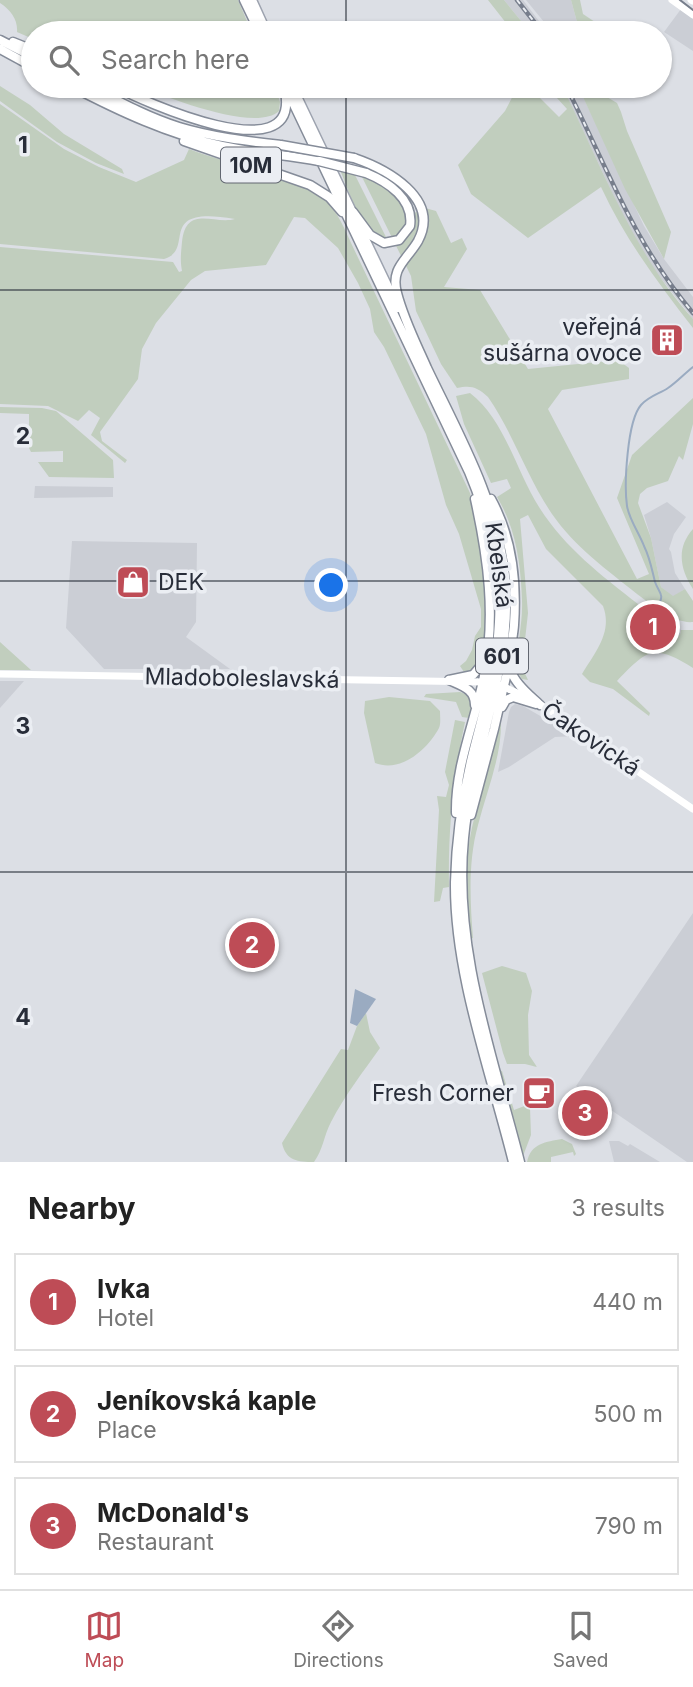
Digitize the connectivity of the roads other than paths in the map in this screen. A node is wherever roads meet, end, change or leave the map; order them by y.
1 (244, 0) edge
2 (251, 0) edge
3 (672, 0) edge
4 (693, 15) edge
5 (254, 21) edge
6 (261, 21) edge
7 (0, 38) edge
8 (21, 46) edge
9 (0, 49) edge
10 (21, 50) edge
11 (21, 60) edge
12 (96, 98) edge
13 (115, 98) edge
14 (138, 98) edge
15 (286, 98) edge
16 (290, 98) edge
17 (298, 98) edge
18 (137, 118) junction
19 (353, 212) junction
20 (352, 228) junction
21 (404, 320) junction
22 (473, 472) junction
23 (489, 638) junction
24 (511, 651) junction
25 (0, 674) edge
26 (449, 680) junction
27 (484, 682) junction
28 (503, 686) junction
29 (540, 705) junction
30 (472, 721) junction
31 (495, 729) junction
32 (693, 809) edge
33 (460, 840) junction
34 (513, 1162) edge
35 (520, 1162) edge

1 - 5 main road
2 - 6 main road
3 - 4 main road
7 - 8 main road
7 - 10 main road
9 - 11 main road
12 - 18 main road, 10M
13 - 21 main road, 10M, bridge
14 - 15 main road, 10M
16 - 20 main road, Kbelská / 601
17 - 19 main road, Kbelská / 601
18 - 19 main road, 10M, bridge
18 - 20 main road, 10M
19 - 21 main road, Kbelská / 601
20 - 22 main road, Kbelská / 601
21 - 22 main road, Kbelská / 601
22 - 23 main road
22 - 24 main road
22 - 33 main road, Kbelská / 601
23 - 26 main road
23 - 27 main road
24 - 28 main road
24 - 29 main road
25 - 26 main road, Mladoboleslavská
26 - 27 main road, Mladoboleslavská
26 - 30 main road
27 - 28 main road, Čakovická, bridge
27 - 30 main road
28 - 29 main road, Čakovická
28 - 31 main road
29 - 31 main road
29 - 32 main road, Čakovická
30 - 33 main road
31 - 33 main road
33 - 34 main road, Kbelská / 601
33 - 35 main road, Kbelská / 601

